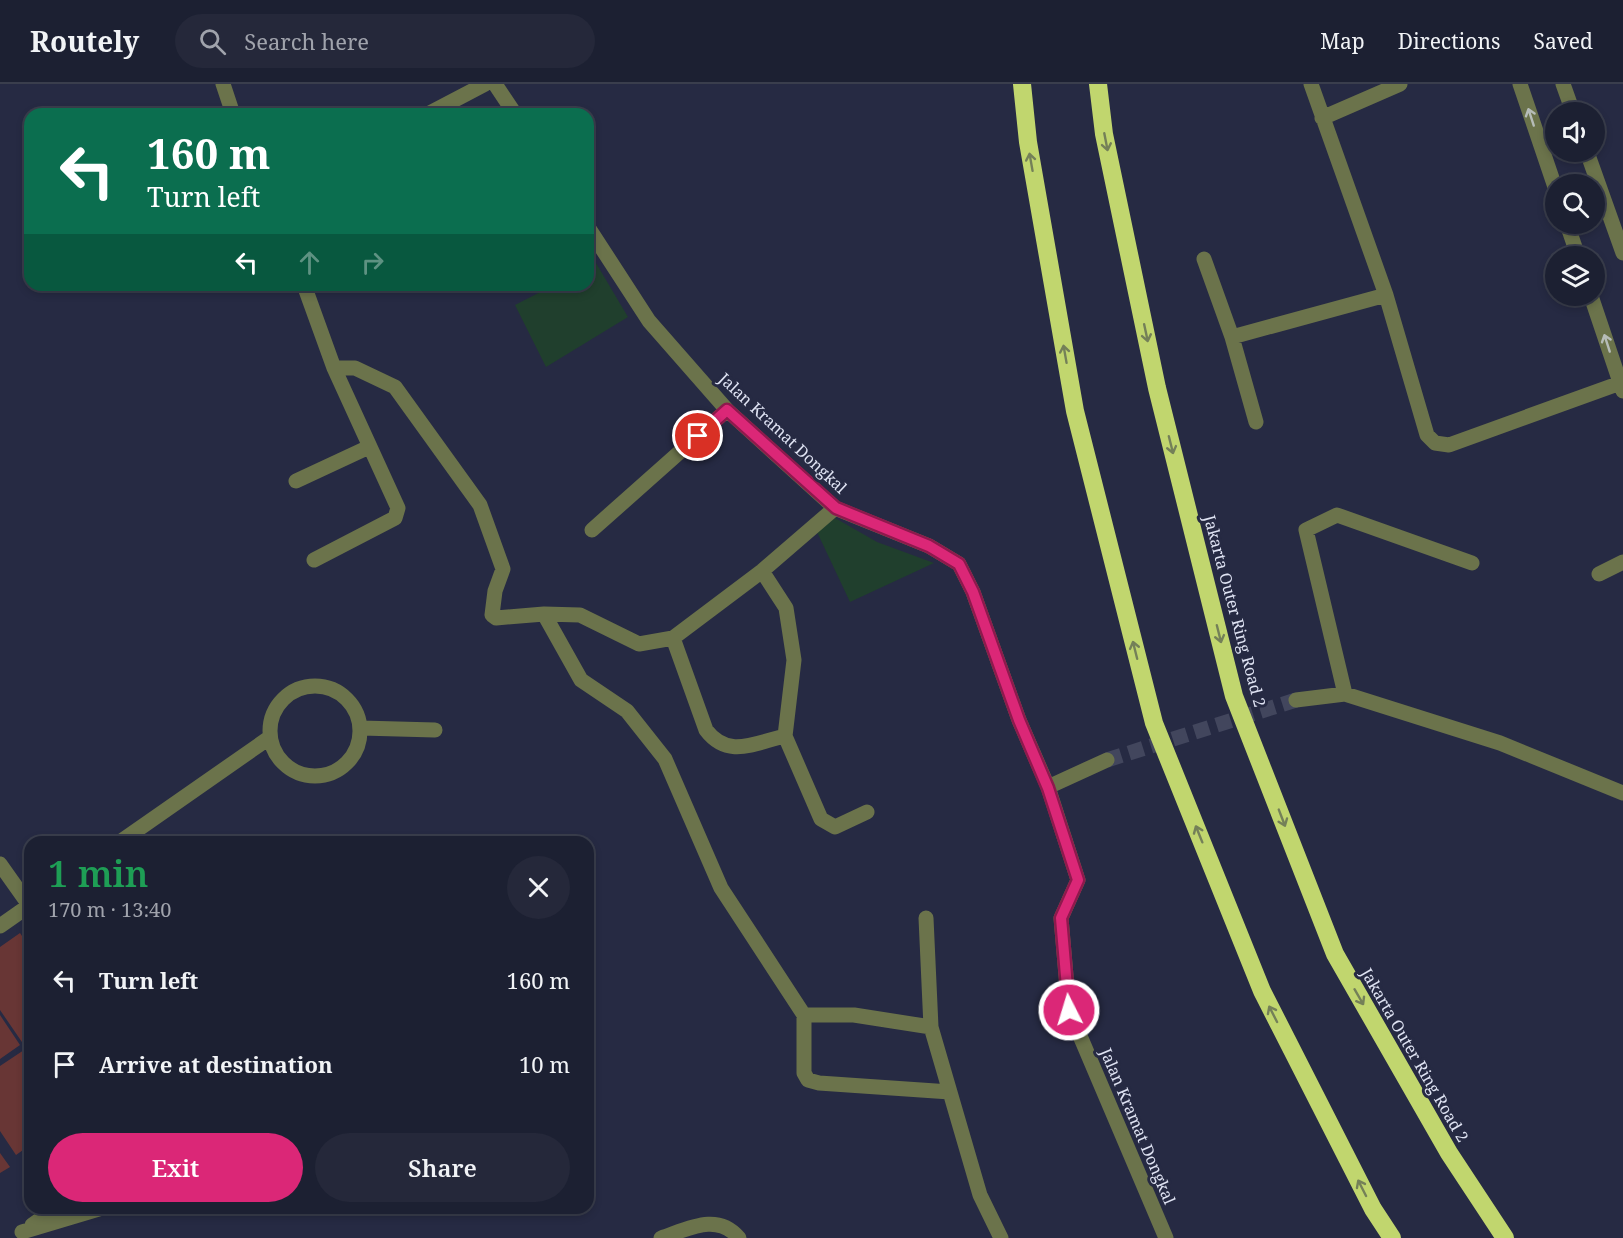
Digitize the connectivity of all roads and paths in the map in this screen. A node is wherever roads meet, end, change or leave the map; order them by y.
1 (223, 84) edge
2 (485, 84) edge
3 (495, 84) edge
4 (1022, 84) edge
5 (1098, 84) edge
6 (1311, 84) edge
7 (1400, 84) edge
8 (1520, 84) edge
9 (1563, 84) edge
10 (1569, 102) edge
11 (231, 108) edge
12 (439, 108) edge
13 (511, 108) edge
14 (1322, 118) junction
15 (1591, 162) edge
16 (1551, 174) edge
17 (594, 236) edge
18 (1623, 253) edge
19 (1204, 259) dead end
20 (306, 291) edge
21 (1386, 295) junction
22 (1594, 306) edge
23 (1232, 337) junction
24 (334, 368) junction
25 (1622, 385) edge
26 (727, 410) junction
27 (1256, 422) dead end
28 (369, 447) junction
29 (296, 481) dead end
30 (836, 508) junction
31 (592, 530) dead end
32 (314, 560) dead end
33 (1623, 562) edge
34 (1472, 563) dead end
35 (762, 571) junction
36 (1599, 574) dead end
37 (544, 614) junction
38 (673, 638) junction
39 (1345, 694) junction
40 (1296, 700) tunnel mouth
41 (361, 728) junction
42 (435, 730) dead end
43 (785, 736) junction
44 (269, 738) junction
45 (1107, 760) tunnel mouth
46 (1048, 788) junction
47 (1623, 793) edge
48 (867, 812) dead end
49 (129, 836) edge
50 (0, 864) edge
51 (24, 898) edge
52 (24, 909) edge
53 (926, 918) dead end
54 (0, 926) edge
55 (804, 1015) junction
56 (931, 1027) junction
57 (950, 1092) junction
58 (47, 1214) edge
59 (83, 1214) edge
60 (17, 1235) edge
61 (661, 1238) edge
62 (739, 1238) edge
63 (1002, 1238) edge
64 (1166, 1238) edge
65 (1392, 1238) edge
66 (1505, 1238) edge

1 - 11 street
2 - 12 street
3 - 13 street
65 -> 4 highway
5 -> 66 highway, Jakarta Outer Ring Road 2
6 - 14 street
7 - 14 street
16 -> 8 street
9 - 10 street
14 - 21 street
15 - 18 street
17 - 26 street, Jalan Kramat Dongkal
19 - 23 street
20 - 24 street
21 - 23 street
21 - 25 street
25 -> 22 street
23 - 27 street
24 - 28 street
24 - 37 street
26 - 30 street, Jalan Kramat Dongkal
26 - 31 street
28 - 29 street
28 - 32 street
30 - 35 street
30 - 46 street, Jalan Kramat Dongkal
33 - 36 street
34 - 39 street
35 - 38 street
35 - 43 street
37 - 38 street
37 - 55 street
38 - 43 street
39 - 40 street
39 - 47 street
41 - 42 street
41 - 44 street
41 - 44 street
43 - 48 street
44 - 49 street
45 - 46 street
46 - 64 street, Jalan Kramat Dongkal
50 - 51 street
52 - 54 street
53 - 56 street
55 - 56 street
55 - 57 street
56 - 57 street
57 - 63 street
58 - 60 street
59 - 60 street
61 - 62 street

